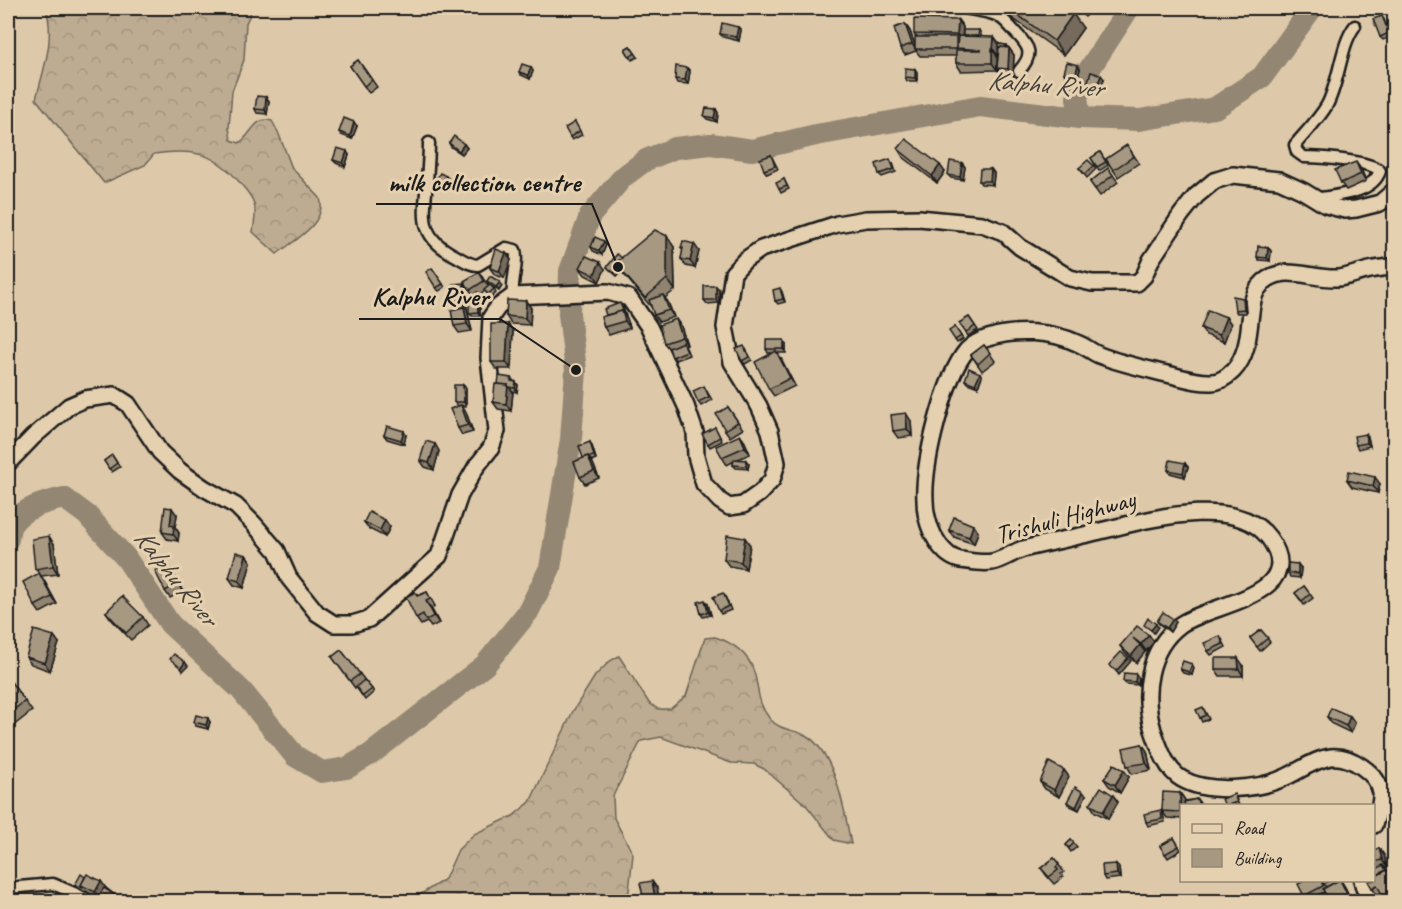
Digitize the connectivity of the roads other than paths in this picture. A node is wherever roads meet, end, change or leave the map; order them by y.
1 (966, 8) edge
2 (1355, 26) dead end
3 (1019, 71) dead end
4 (429, 143) dead end
5 (1395, 191) edge
6 (1315, 199) junction
7 (1395, 266) edge
8 (513, 296) junction
9 (8, 463) edge
10 (1375, 821) edge
11 (1362, 882) edge
12 (8, 888) edge
13 (95, 902) edge
14 (1375, 902) edge

1 - 3 street
2 - 6 street
4 - 8 street
5 - 6 street
6 - 8 street
7 - 10 street, Trishuli Highway
8 - 9 street
11 - 14 street
12 - 13 street

